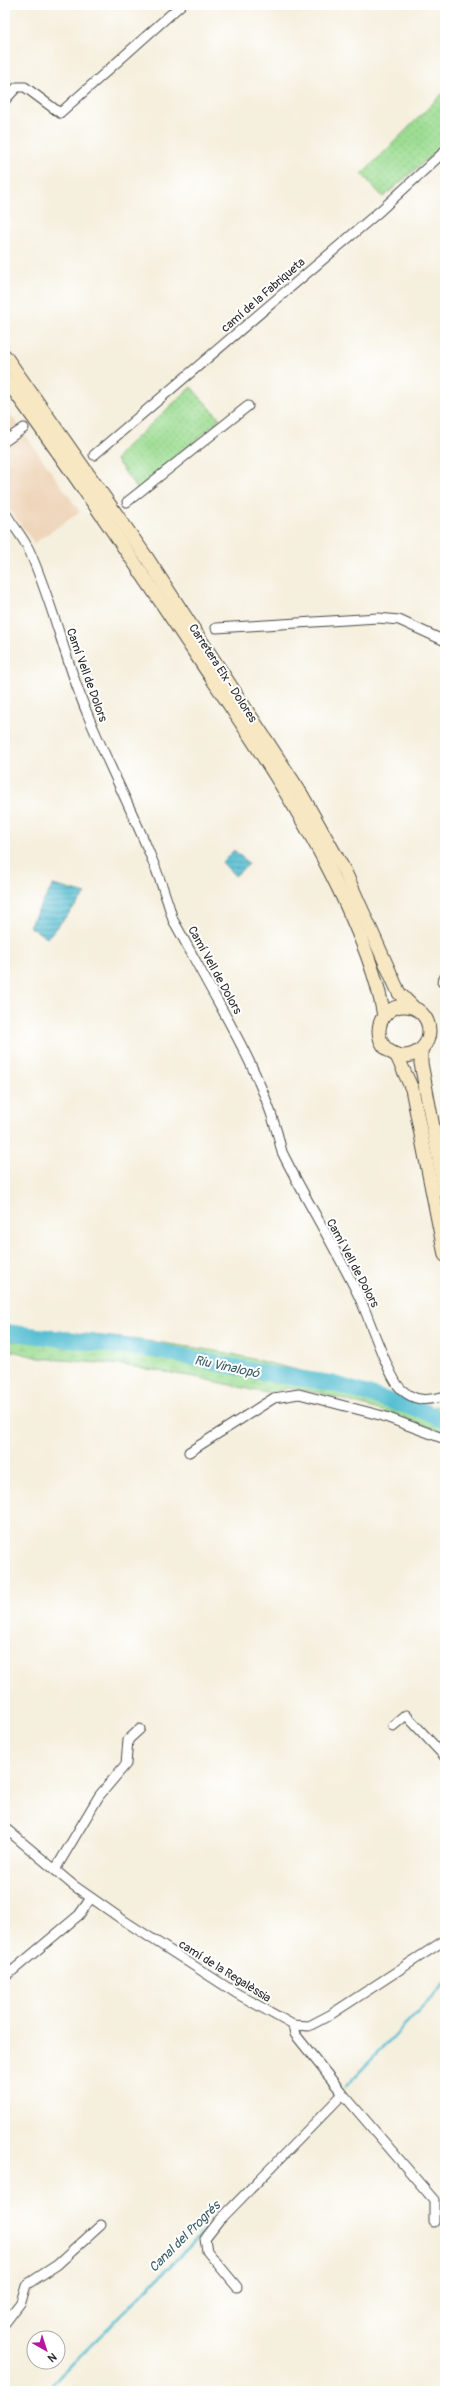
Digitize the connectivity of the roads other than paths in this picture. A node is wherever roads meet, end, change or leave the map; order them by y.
1 (181, 5) edge
2 (5, 100) edge
3 (445, 151) edge
4 (5, 356) edge
5 (5, 378) edge
6 (248, 406) dead end
7 (24, 428) dead end
8 (5, 441) edge
9 (94, 455) dead end
10 (127, 502) dead end
11 (6, 517) edge
12 (216, 628) dead end
13 (445, 641) edge
14 (412, 1006) junction
15 (384, 1016) junction
16 (421, 1051) junction
17 (397, 1056) junction
18 (445, 1191) edge
19 (445, 1255) edge
20 (445, 1396) edge
21 (445, 1439) edge
22 (189, 1452) dead end
23 (393, 1726) dead end
24 (140, 1729) dead end
25 (445, 1757) edge
26 (5, 1828) edge
27 (55, 1870) junction
28 (91, 1898) junction
29 (445, 1940) edge
30 (5, 1977) edge
31 (293, 2025) junction
32 (343, 2094) junction
33 (434, 2222) dead end
34 (101, 2225) dead end
35 (237, 2287) dead end
36 (5, 2323) edge

1 - 2 street
3 - 9 street, camí de la Fabriqueta
4 - 14 main road, Carretera Elx - Dolores
5 - 15 main road, Carretera Elx - Dolores
6 - 10 street
7 - 8 street
11 - 20 street, Camí Vell de Dolors
12 - 13 street
14 - 15 main road
14 - 16 main road
15 - 17 main road
16 - 17 main road
16 - 18 main road
17 - 19 main road
21 - 22 street
23 - 25 street
24 - 27 street
26 - 27 street, camí de la Regalèssia
27 - 28 street, camí de la Regalèssia
28 - 30 street
28 - 31 street, camí de la Regalèssia
29 - 31 street, camí de la Regalèssia
31 - 32 street
32 - 33 street
32 - 35 street
34 - 36 street

